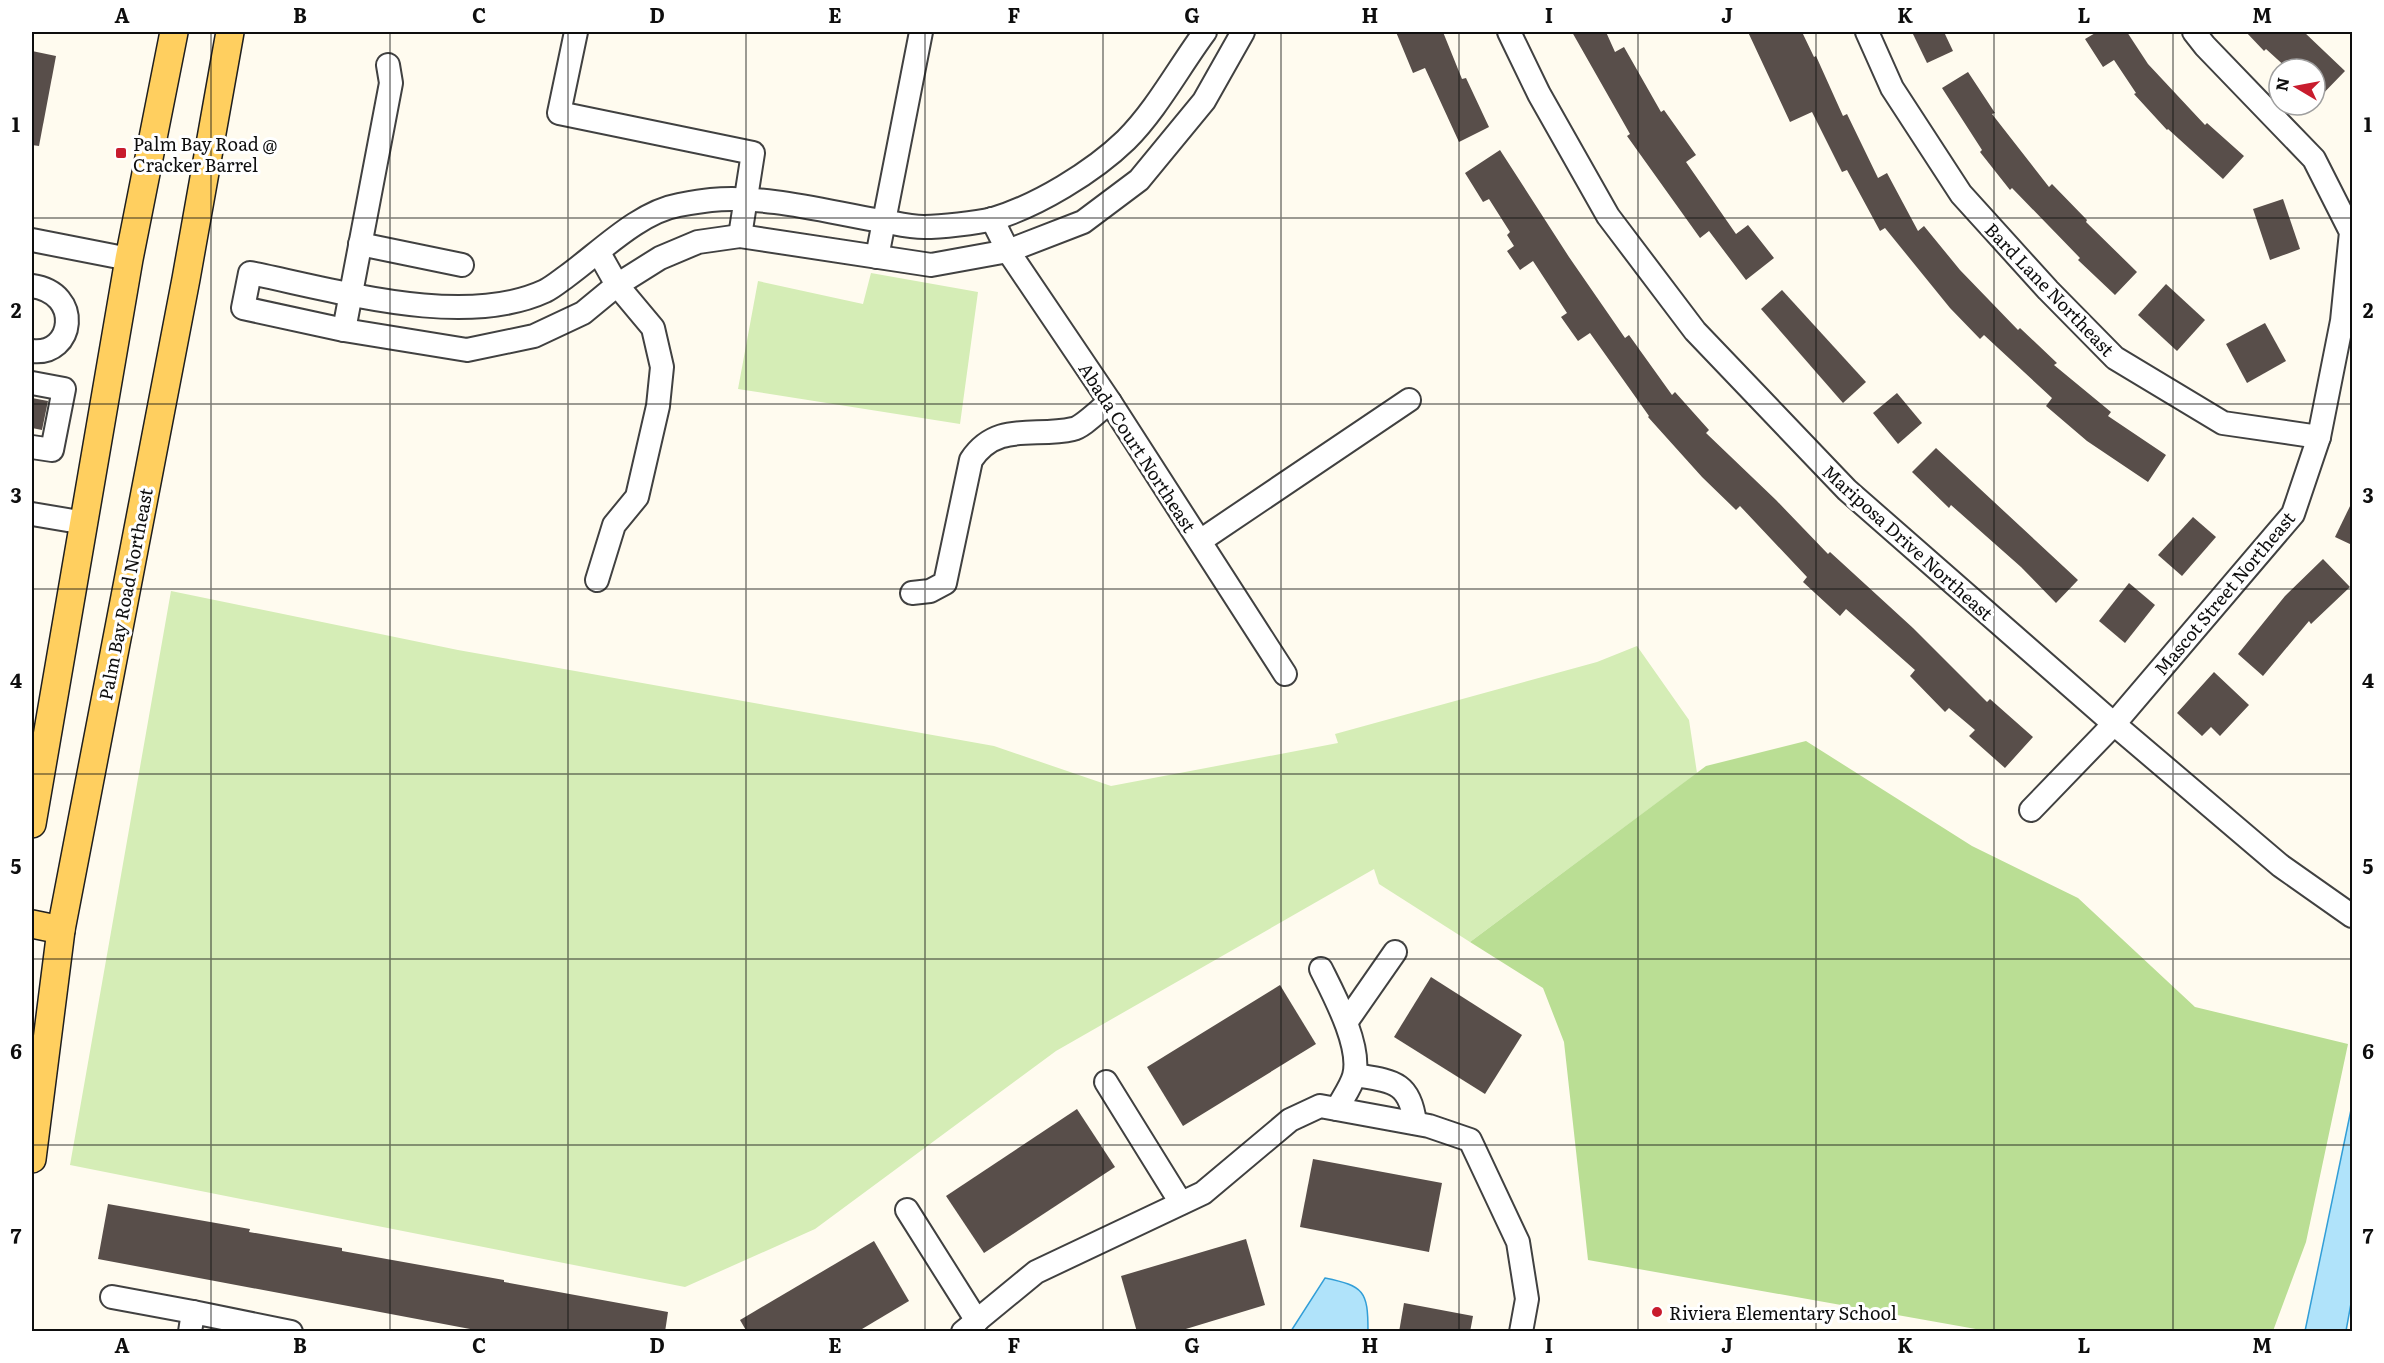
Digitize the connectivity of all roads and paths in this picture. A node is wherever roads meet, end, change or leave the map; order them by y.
1 (174, 32) edge
2 (230, 32) edge
3 (576, 32) edge
4 (921, 32) edge
5 (1205, 32) edge
6 (1243, 32) edge
7 (1509, 32) edge
8 (1867, 32) edge
9 (2194, 32) edge
10 (388, 65) dead end
11 (746, 200) junction
12 (992, 219) junction
13 (884, 221) junction
14 (740, 236) junction
15 (32, 240) edge
16 (360, 244) junction
17 (1008, 251) junction
18 (599, 253) junction
19 (877, 257) junction
20 (129, 259) junction
21 (462, 265) dead end
22 (617, 285) junction
23 (35, 292) edge
24 (351, 293) junction
25 (344, 330) junction
26 (32, 339) edge
27 (32, 351) edge
28 (32, 383) edge
29 (1409, 400) dead end
30 (1110, 402) junction
31 (2319, 437) junction
32 (32, 447) edge
33 (32, 514) edge
34 (85, 523) junction
35 (1200, 542) junction
36 (597, 580) dead end
37 (912, 593) dead end
38 (1285, 674) dead end
39 (2114, 724) junction
40 (2031, 810) dead end
41 (32, 824) edge
42 (2352, 916) edge
43 (32, 924) edge
44 (61, 930) junction
45 (1395, 952) dead end
46 (1321, 969) dead end
47 (1347, 1021) junction
48 (1355, 1075) junction
49 (1106, 1082) dead end
50 (1337, 1109) junction
51 (1414, 1123) junction
52 (32, 1159) edge
53 (1181, 1203) junction
54 (907, 1210) dead end
55 (112, 1297) dead end
56 (192, 1322) edge
57 (970, 1326) edge
58 (291, 1332) edge
59 (1521, 1332) edge

1 - 20 main road
2 - 44 main road, Palm Bay Road Northeast
3 - 11 street
4 - 13 street
5 - 12 street
6 - 17 street
7 - 39 street, Mariposa Drive Northeast
8 - 31 street, Bard Lane Northeast
9 - 31 street, Mascot Street Northeast
10 - 16 street
11 - 13 street
11 - 14 street
11 - 18 street
12 - 13 street
12 - 17 street, Abada Court Northeast
13 - 19 street
14 - 19 street
14 - 22 street
15 - 20 street
16 - 21 street
16 - 24 street
17 - 19 street
17 - 30 street, Abada Court Northeast
18 - 22 street
18 - 24 street
20 - 34 main road
22 - 25 street
22 - 36 street
23 - 26 street
23 - 27 street
24 - 25 street
24 - 25 street
28 - 32 street
29 - 35 street
30 - 35 street, Abada Court Northeast
30 - 37 street
31 - 39 street, Mascot Street Northeast
33 - 34 street
34 - 41 main road
35 - 38 street, Abada Court Northeast
39 - 40 street, Mascot Street Northeast
39 - 42 street, Mariposa Drive Northeast
43 - 44 main road
44 - 52 main road, Palm Bay Road Northeast
45 - 47 street
46 - 47 street
47 - 48 street
48 - 50 street
48 - 51 street
49 - 53 street
50 - 51 street
50 - 53 street
51 - 59 street
53 - 57 street
54 - 57 street
55 - 56 street
56 - 58 street

